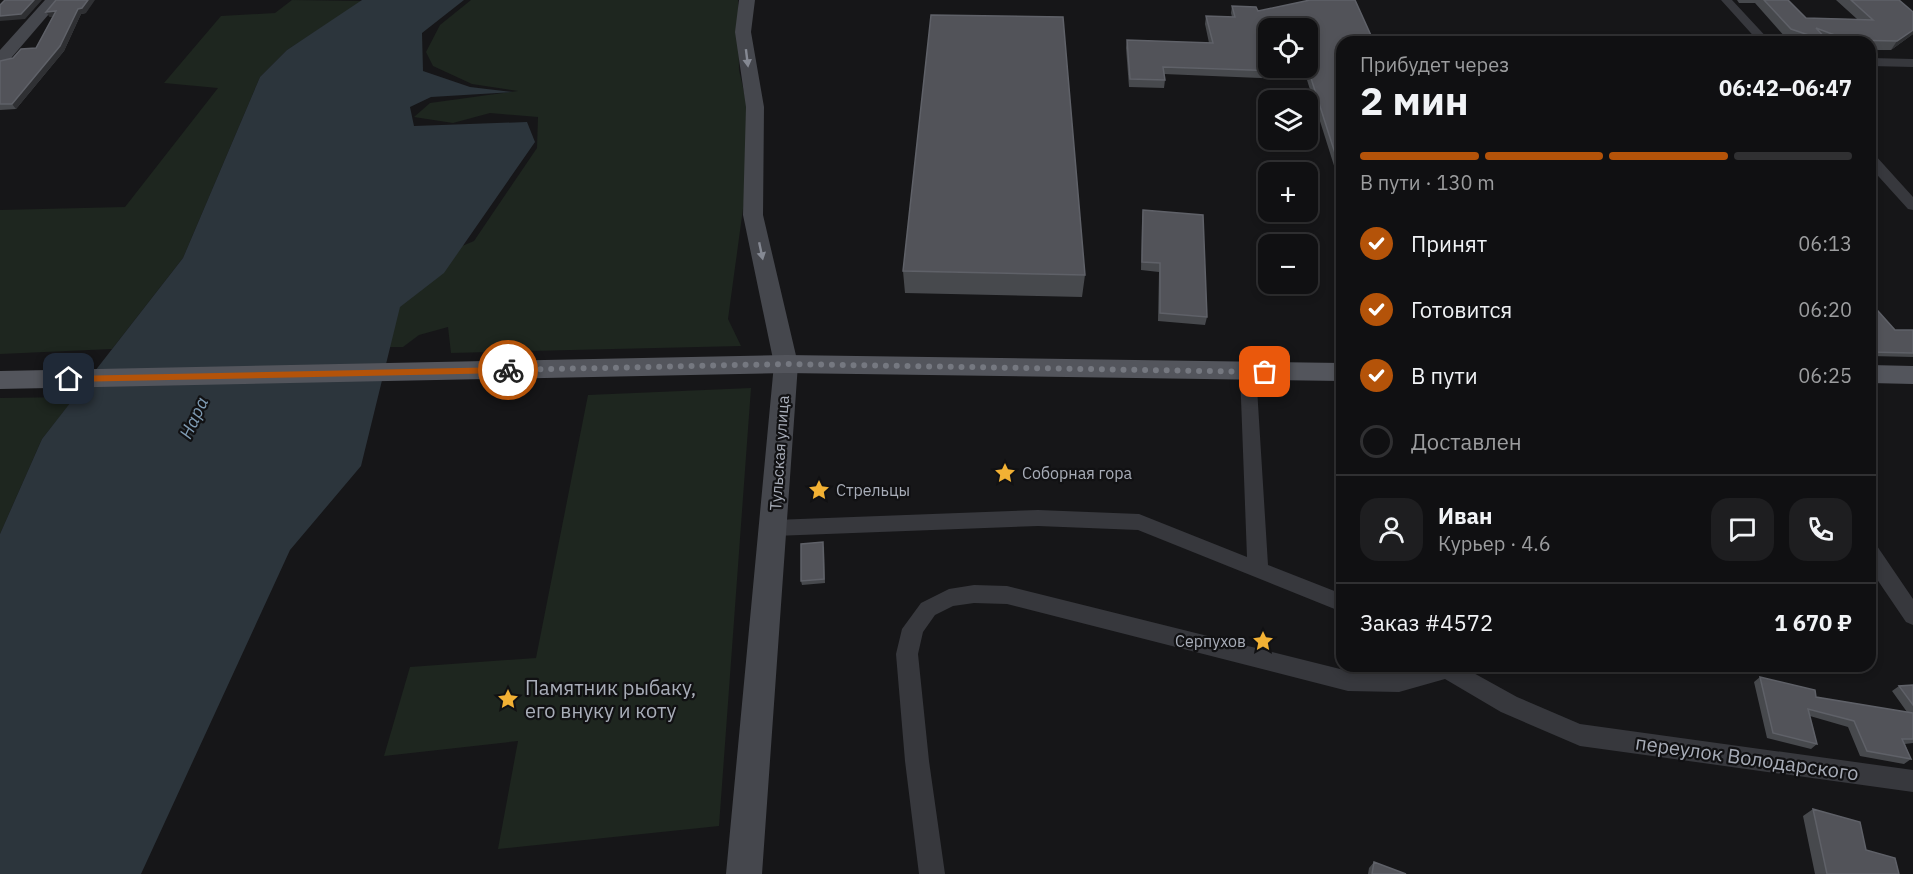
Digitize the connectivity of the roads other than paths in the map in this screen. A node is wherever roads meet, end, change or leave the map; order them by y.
1 (53, 0) edge
2 (747, 0) edge
3 (1726, 0) edge
4 (1759, 36) edge
5 (0, 60) edge
6 (1876, 62) edge
7 (1913, 63) edge
8 (1876, 165) edge
9 (1913, 206) edge
10 (786, 364) junction
11 (1248, 372) junction
12 (1336, 372) edge
13 (1876, 374) edge
14 (1913, 375) edge
15 (0, 380) edge
16 (774, 528) junction
17 (1876, 561) edge
18 (1258, 568) junction
19 (1336, 600) edge
20 (1913, 616) edge
21 (1435, 672) edge
22 (1453, 672) edge
23 (1913, 781) edge
24 (744, 874) edge
25 (932, 874) edge

1 - 5 street
2 -> 10 street, Тульская улица
3 - 4 street
6 - 7 street
8 - 9 street
10 - 11 main road
10 - 15 main road
10 - 16 street, Тульская улица
11 - 12 main road
11 - 18 street
13 - 14 main road
16 - 18 street
16 - 24 street, Тульская улица
17 - 20 street
18 - 19 street
21 - 25 street
22 - 23 street, переулок Володарского

